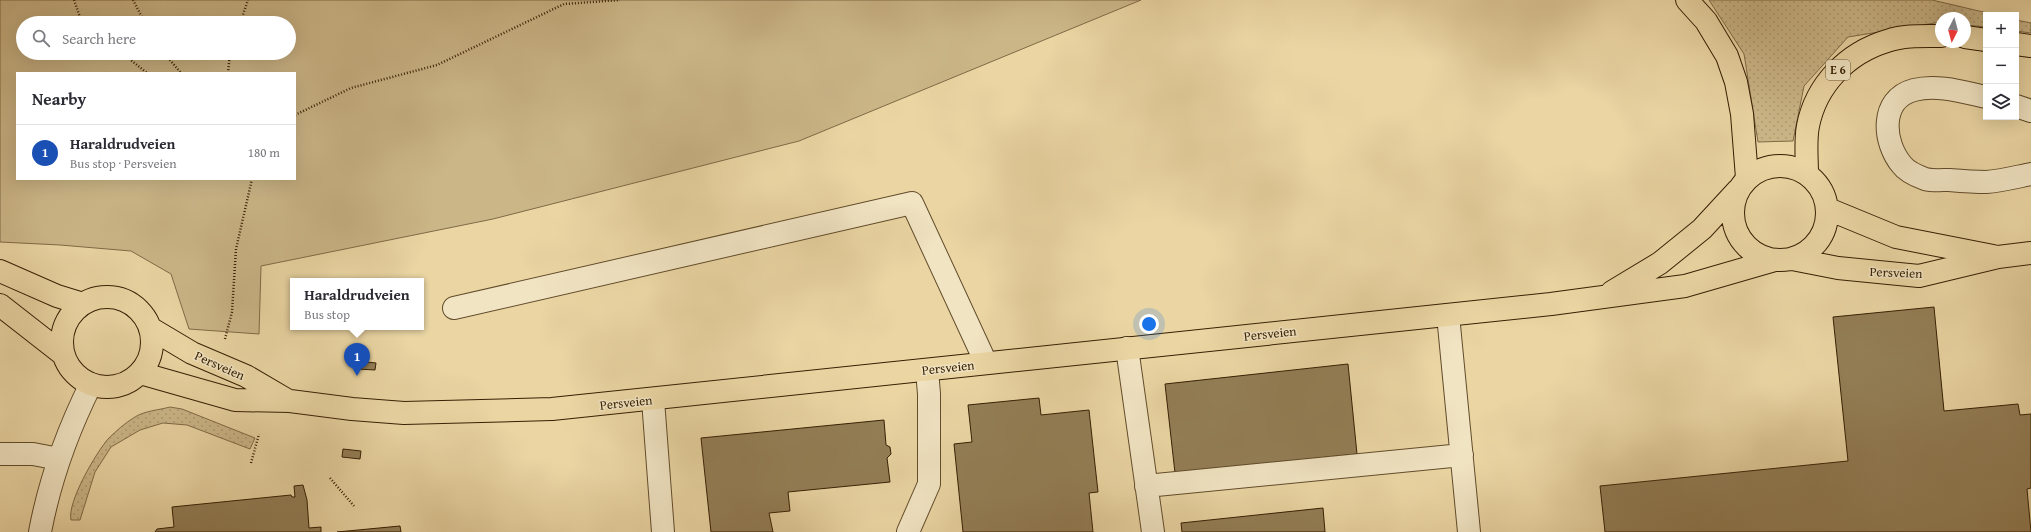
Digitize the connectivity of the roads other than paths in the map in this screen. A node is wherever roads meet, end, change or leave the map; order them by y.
1 (1686, 0) edge
2 (1935, 36) edge
3 (1971, 38) edge
4 (1983, 40) edge
5 (2019, 44) edge
6 (2031, 46) edge
7 (1983, 96) edge
8 (2019, 107) edge
9 (2031, 111) edge
10 (1808, 174) junction
11 (2031, 174) edge
12 (1742, 184) junction
13 (1828, 209) junction
14 (2031, 253) edge
15 (1998, 257) junction
16 (1784, 260) junction
17 (0, 271) edge
18 (1605, 296) junction
19 (83, 304) junction
20 (0, 305) edge
21 (454, 308) dead end
22 (1448, 315) junction
23 (150, 328) junction
24 (1127, 348) junction
25 (64, 355) junction
26 (986, 363) junction
27 (927, 370) junction
28 (140, 373) junction
29 (91, 384) junction
30 (653, 400) junction
31 (290, 401) junction
32 (0, 454) edge
33 (1462, 455) junction
34 (59, 459) junction
35 (1146, 486) junction
36 (40, 532) edge
37 (663, 532) edge
38 (908, 532) edge
39 (1153, 532) edge
40 (1469, 532) edge

1 - 12 main road
2 - 10 main road, E 6
3 - 4 main road
5 - 6 main road
7 - 11 street
8 - 9 street
10 - 12 main road
10 - 13 main road
12 - 16 main road
12 - 18 main road, Persveien
13 - 15 main road, Persveien
13 - 16 main road
14 - 15 main road, Persveien
15 - 16 main road, Persveien
16 - 18 main road, Persveien
17 - 19 main road
18 - 22 main road, Persveien
19 - 23 main road
19 - 25 main road
20 - 25 main road
21 - 26 street
22 - 24 main road, Persveien
22 - 33 street
23 - 28 main road
23 - 31 main road, Persveien
24 - 26 main road, Persveien
24 - 35 street
25 - 29 main road
26 - 27 main road, Persveien
27 - 30 main road, Persveien
27 - 38 street
28 - 29 main road
28 - 31 main road, Persveien
29 - 34 street
30 - 31 main road, Persveien
30 - 37 street
32 - 34 street
33 - 35 street
33 - 40 street
34 - 36 street
35 - 39 street

